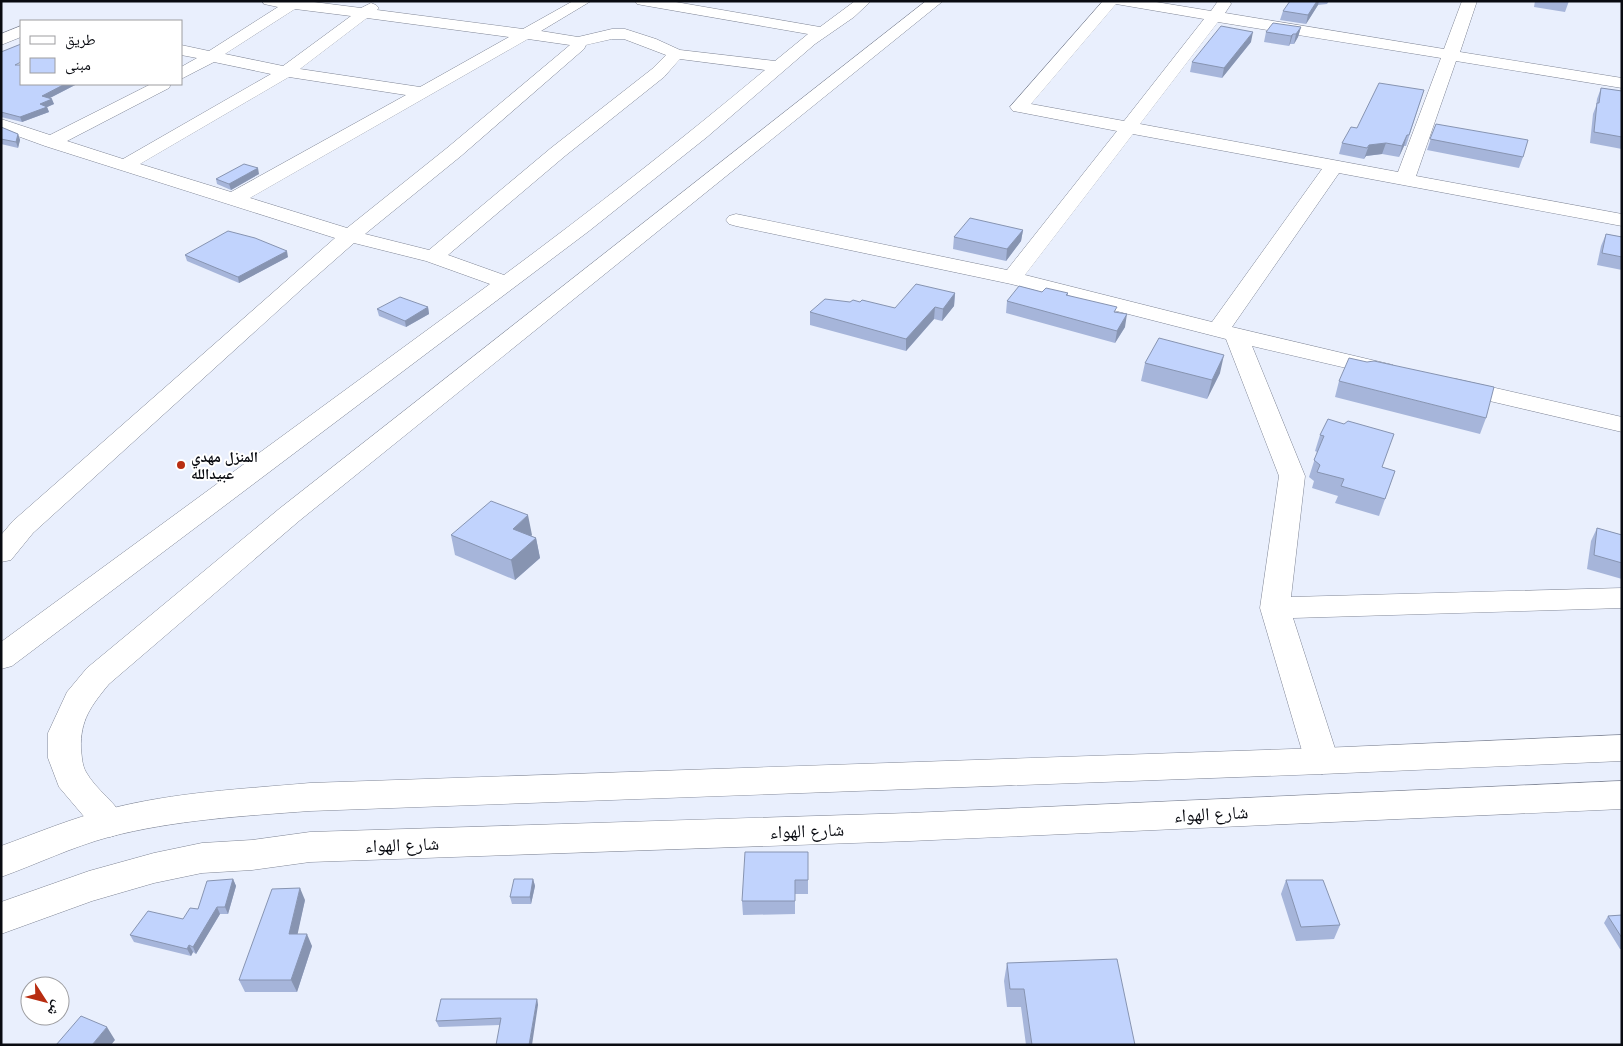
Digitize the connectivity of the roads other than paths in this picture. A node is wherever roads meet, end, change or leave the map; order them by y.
1 (269, 1) edge
2 (381, 1) edge
3 (584, 1) edge
4 (642, 1) edge
5 (864, 1) edge
6 (936, 1) edge
7 (1111, 1) edge
8 (1121, 1) edge
9 (1226, 1) edge
10 (1470, 1) edge
11 (291, 5) junction
12 (364, 13) junction
13 (1215, 16) junction
14 (20, 32) edge
15 (822, 32) junction
16 (524, 34) junction
17 (1, 40) edge
18 (577, 42) junction
19 (182, 50) edge
20 (676, 54) junction
21 (1452, 55) junction
22 (212, 56) junction
23 (780, 67) junction
24 (286, 72) junction
25 (182, 73) edge
26 (1622, 83) edge
27 (161, 85) edge
28 (423, 92) junction
29 (1, 124) edge
30 (1129, 128) junction
31 (51, 142) junction
32 (124, 166) junction
33 (1334, 166) junction
34 (1405, 179) junction
35 (232, 200) junction
36 (736, 220) dead end
37 (1622, 220) edge
38 (350, 236) junction
39 (433, 257) junction
40 (1012, 278) junction
41 (507, 283) junction
42 (1227, 332) junction
43 (1410, 376) edge
44 (1439, 382) edge
45 (1622, 426) edge
46 (1, 553) edge
47 (1622, 598) edge
48 (1275, 608) junction
49 (1, 658) edge
50 (1622, 748) edge
51 (1322, 761) junction
52 (1622, 795) edge
53 (110, 823) junction
54 (1, 862) edge
55 (1, 918) edge

1 - 11 street
2 - 12 street
3 - 16 street
4 - 15 street
5 - 15 street
6 - 53 street
7 - 30 street
8 - 13 street
9 - 13 street
10 - 21 street
11 - 12 street
11 - 22 street
12 - 16 street
12 - 24 street
13 - 21 street
13 - 30 street
14 - 17 street
15 - 23 street
16 - 18 street
16 - 28 street
18 - 20 street
18 - 38 street
19 - 22 street
20 - 23 street
20 - 39 street
21 - 26 street
21 - 34 street
22 - 24 street
22 - 25 street
23 - 41 street
24 - 28 street
24 - 32 street
27 - 31 street
28 - 35 street
29 - 31 street
30 - 33 street
30 - 40 street
31 - 32 street
32 - 35 street
33 - 34 street
33 - 42 street
34 - 37 street
35 - 38 street
36 - 40 street
38 - 39 street
38 - 46 street
39 - 41 street
40 - 42 street
41 - 49 street
42 - 43 street
42 - 48 street
44 - 45 street
47 - 48 street
48 - 51 street
50 - 51 street
51 - 53 street
52 - 55 street, شارع الهواء
53 - 54 street

